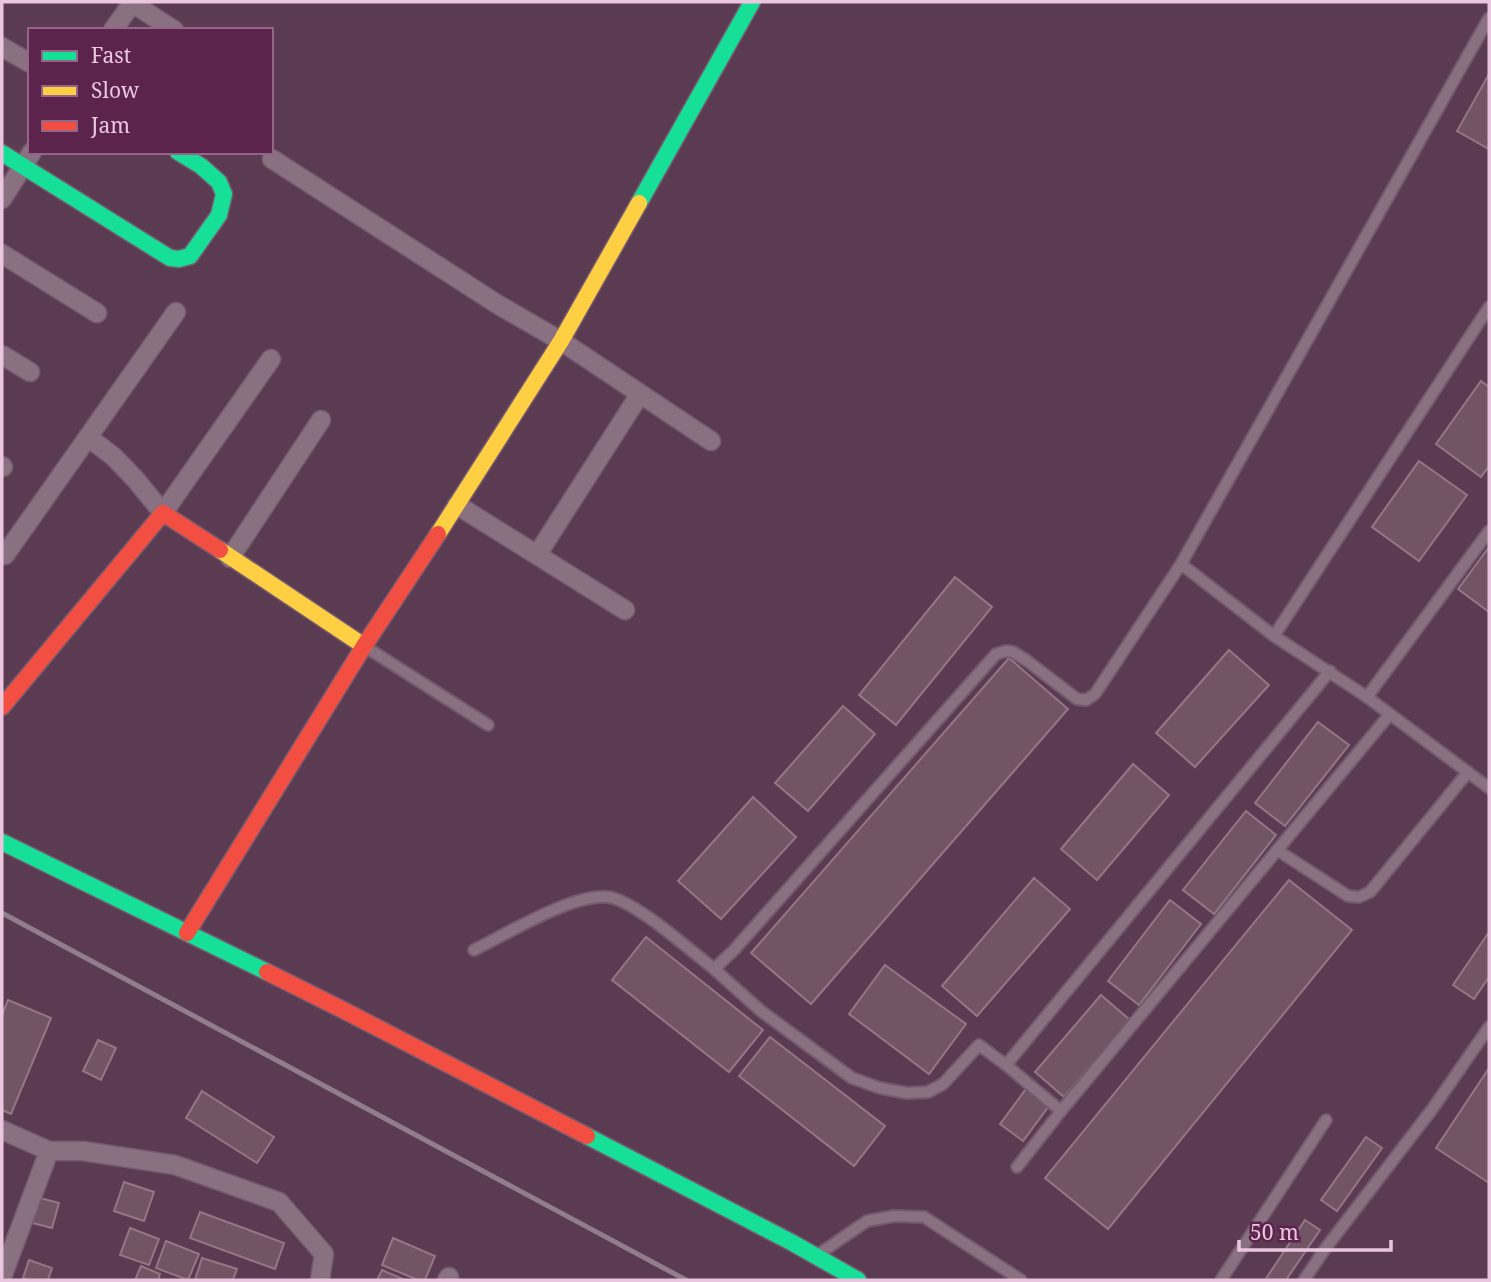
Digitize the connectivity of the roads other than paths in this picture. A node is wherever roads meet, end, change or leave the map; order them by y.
1 (752, 2) edge
2 (132, 3) edge
3 (1489, 18) edge
4 (114, 28) edge
5 (171, 28) edge
6 (2, 47) edge
7 (28, 62) edge
8 (2, 153) edge
9 (181, 154) edge
10 (27, 159) edge
11 (272, 159) dead end
12 (2, 199) edge
13 (2, 254) edge
14 (1489, 307) edge
15 (176, 312) dead end
16 (97, 313) dead end
17 (561, 341) junction
18 (2, 355) edge
19 (271, 359) dead end
20 (30, 372) dead end
21 (640, 394) junction
22 (321, 420) dead end
23 (88, 438) junction
24 (711, 441) dead end
25 (457, 505) junction
26 (163, 513) junction
27 (1489, 531) edge
28 (5, 555) dead end
29 (537, 555) junction
30 (230, 558) junction
31 (1181, 564) junction
32 (625, 610) dead end
33 (1275, 636) junction
34 (365, 646) junction
35 (1331, 671) junction
36 (1367, 697) junction
37 (2, 707) edge
38 (1390, 714) junction
39 (488, 725) dead end
40 (1468, 772) junction
41 (1489, 788) edge
42 (2, 842) edge
43 (1277, 850) junction
44 (187, 933) junction
45 (474, 950) dead end
46 (715, 969) junction
47 (1489, 1027) edge
48 (1006, 1065) junction
49 (1061, 1111) junction
50 (1326, 1120) dead end
51 (2, 1130) edge
52 (49, 1151) junction
53 (1017, 1167) dead end
54 (816, 1256) junction
55 (2, 1277) edge
56 (320, 1280) edge
57 (858, 1280) edge
58 (1021, 1280) edge
59 (1221, 1280) edge
60 (1304, 1280) edge

1 - 17 street
2 - 4 street
2 - 5 street
3 - 31 lane
6 - 7 street
8 - 10 street
9 - 10 street
10 - 12 street
11 - 17 street
13 - 16 street
14 - 33 lane
15 - 23 street
17 - 21 street
17 - 25 street
18 - 20 street
19 - 26 street
21 - 24 street
21 - 29 street
22 - 30 street
23 - 26 street
23 - 28 street
25 - 29 street
25 - 34 street
26 - 30 street
26 - 37 street
27 - 36 lane
29 - 32 street
30 - 34 street
31 - 33 lane
31 - 46 lane
33 - 35 lane
34 - 39 lane
34 - 44 street
35 - 36 lane
35 - 48 lane
36 - 38 lane
38 - 40 lane
38 - 43 lane
40 - 41 lane
40 - 43 lane
42 - 44 street
43 - 49 lane
44 - 54 street
45 - 46 lane
46 - 48 lane
47 - 60 lane
48 - 49 lane
49 - 53 lane
50 - 59 lane
51 - 52 street
52 - 55 street
52 - 56 street
54 - 57 street
54 - 58 lane

